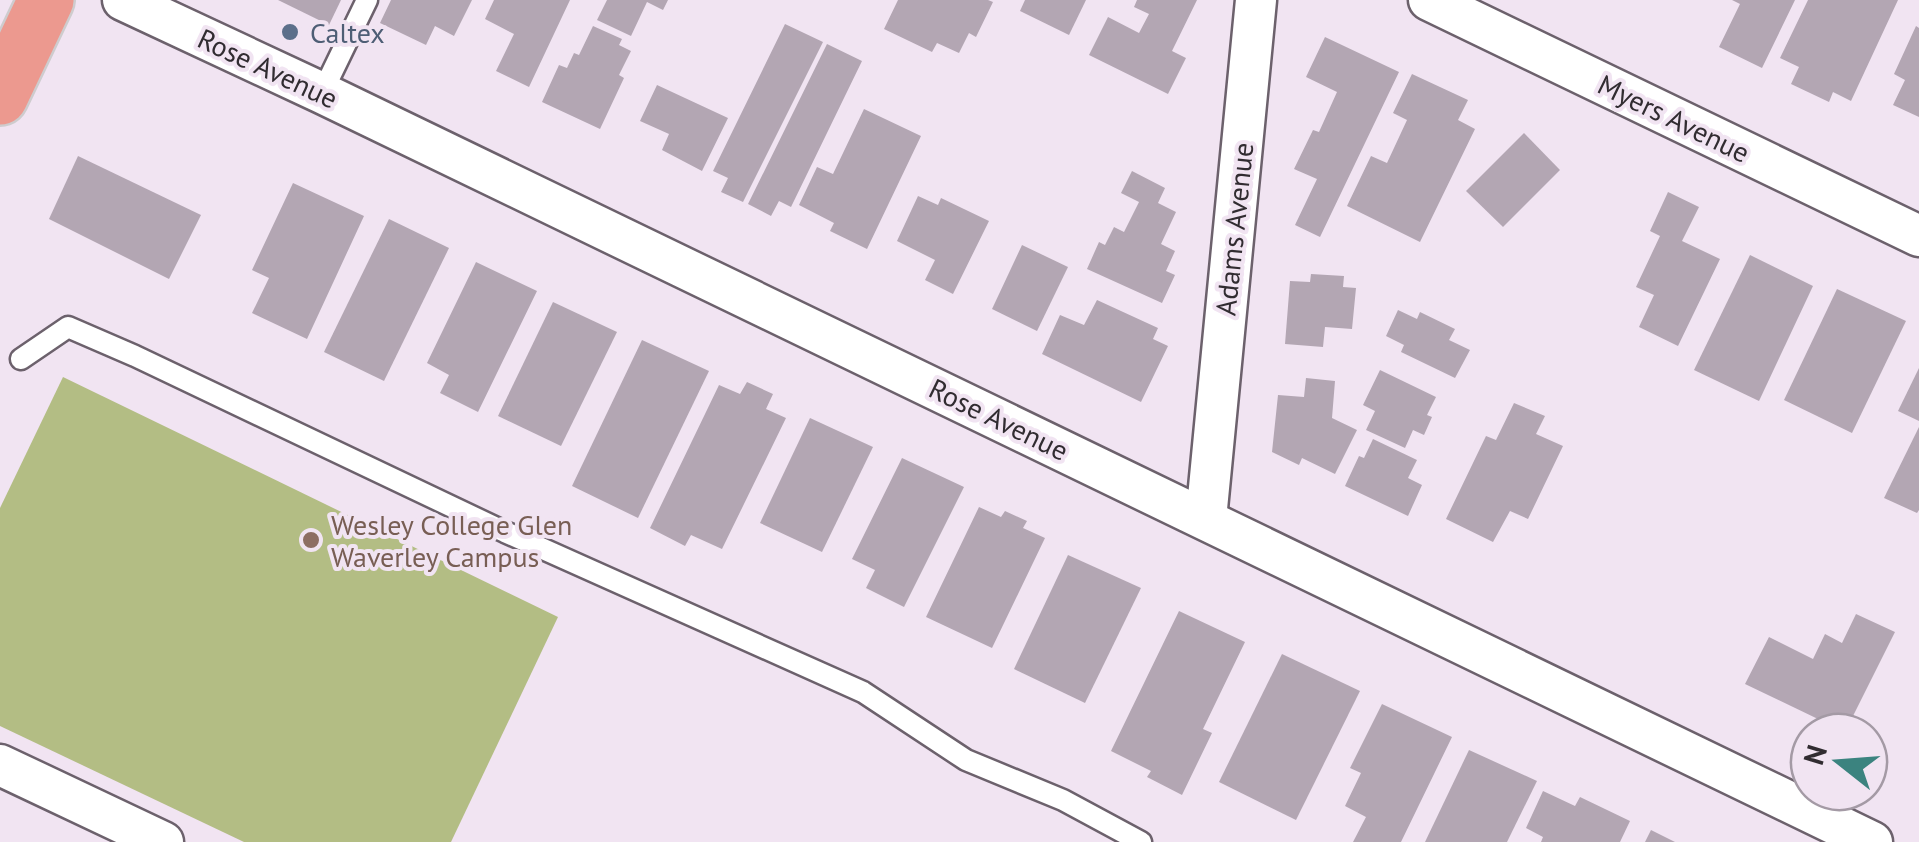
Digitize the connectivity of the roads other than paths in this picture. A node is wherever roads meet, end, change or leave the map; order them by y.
1 (46, 0) edge
2 (124, 0) edge
3 (367, 0) edge
4 (1256, 0) edge
5 (1429, 0) edge
6 (322, 93) junction
7 (0, 97) edge
8 (1919, 236) edge
9 (21, 359) dead end
10 (1206, 519) junction
11 (0, 764) edge
12 (163, 842) edge
13 (1141, 842) edge
14 (1872, 842) edge

1 - 7 main road
2 - 6 street, Rose Avenue
3 - 6 lane
4 - 10 street, Adams Avenue
5 - 8 street, Myers Avenue
6 - 10 street, Rose Avenue
9 - 13 lane
10 - 14 street, Rose Avenue
11 - 12 street

